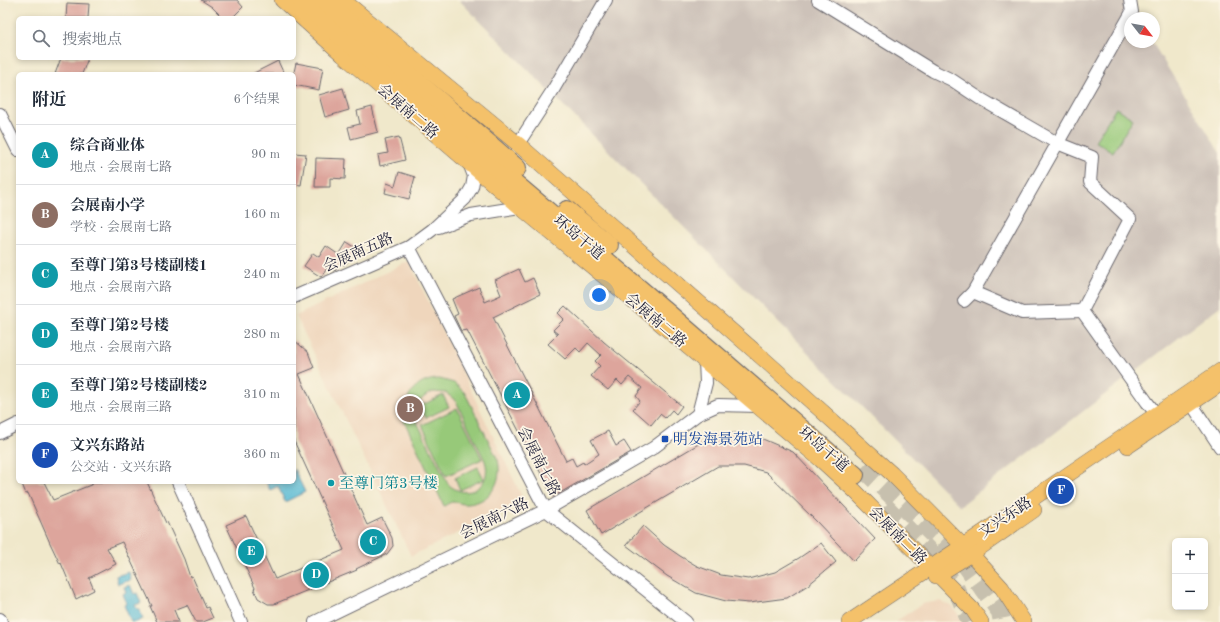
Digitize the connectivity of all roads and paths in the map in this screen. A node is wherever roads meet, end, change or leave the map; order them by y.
1 (282, 0) edge
2 (301, 0) edge
3 (323, 0) edge
4 (343, 0) edge
5 (606, 0) edge
6 (818, 0) edge
7 (1130, 0) edge
8 (0, 114) edge
9 (1057, 143) junction
10 (518, 144) junction
11 (16, 146) edge
12 (469, 163) junction
13 (520, 207) junction
14 (432, 230) junction
15 (409, 247) junction
16 (973, 292) junction
17 (296, 296) edge
18 (964, 301) dead end
19 (1082, 311) junction
20 (705, 361) junction
21 (1220, 371) edge
22 (1220, 384) edge
23 (1188, 399) junction
24 (758, 406) junction
25 (698, 414) junction
26 (1156, 414) junction
27 (16, 425) edge
28 (0, 433) edge
29 (1220, 447) edge
30 (179, 484) edge
31 (546, 510) junction
32 (967, 550) junction
33 (933, 571) junction
34 (0, 619) edge
35 (2, 622) edge
36 (241, 622) edge
37 (315, 622) edge
38 (686, 622) edge
39 (849, 622) edge
40 (866, 622) edge
41 (981, 622) edge
42 (1024, 622) edge

1 - 12 main road, 会展南二路
2 - 3 highway, 环岛干道
4 - 10 main road
5 - 10 street
6 - 9 street
7 - 9 street
8 - 11 street
9 - 16 street
9 - 19 street
10 - 32 main road
12 - 13 main road, 会展南二路
12 - 14 street
13 - 14 street
13 - 20 main road, 会展南二路
14 - 15 street, 会展南五路
15 - 17 street, 会展南五路
15 - 31 street, 会展南七路
16 - 18 street
16 - 19 street
19 - 26 street
20 - 24 main road, 会展南二路
20 - 25 street
21 - 23 main road, 文兴东路
22 - 23 main road, 文兴东路
23 - 26 main road, 文兴东路
23 - 29 street
23 - 32 main road, 文兴东路
24 - 25 street, 会展南六路
24 - 33 main road, 会展南二路
25 - 31 street, 会展南六路
26 - 32 main road, 文兴东路
27 - 28 street
30 - 36 street
31 - 37 street, 会展南六路
31 - 38 street, 会展南七路
32 - 33 main road, 文兴东路
32 - 42 main road
33 - 39 main road, 文兴东路
33 - 40 main road, 文兴东路
33 - 41 main road, 会展南二路
34 - 35 street

